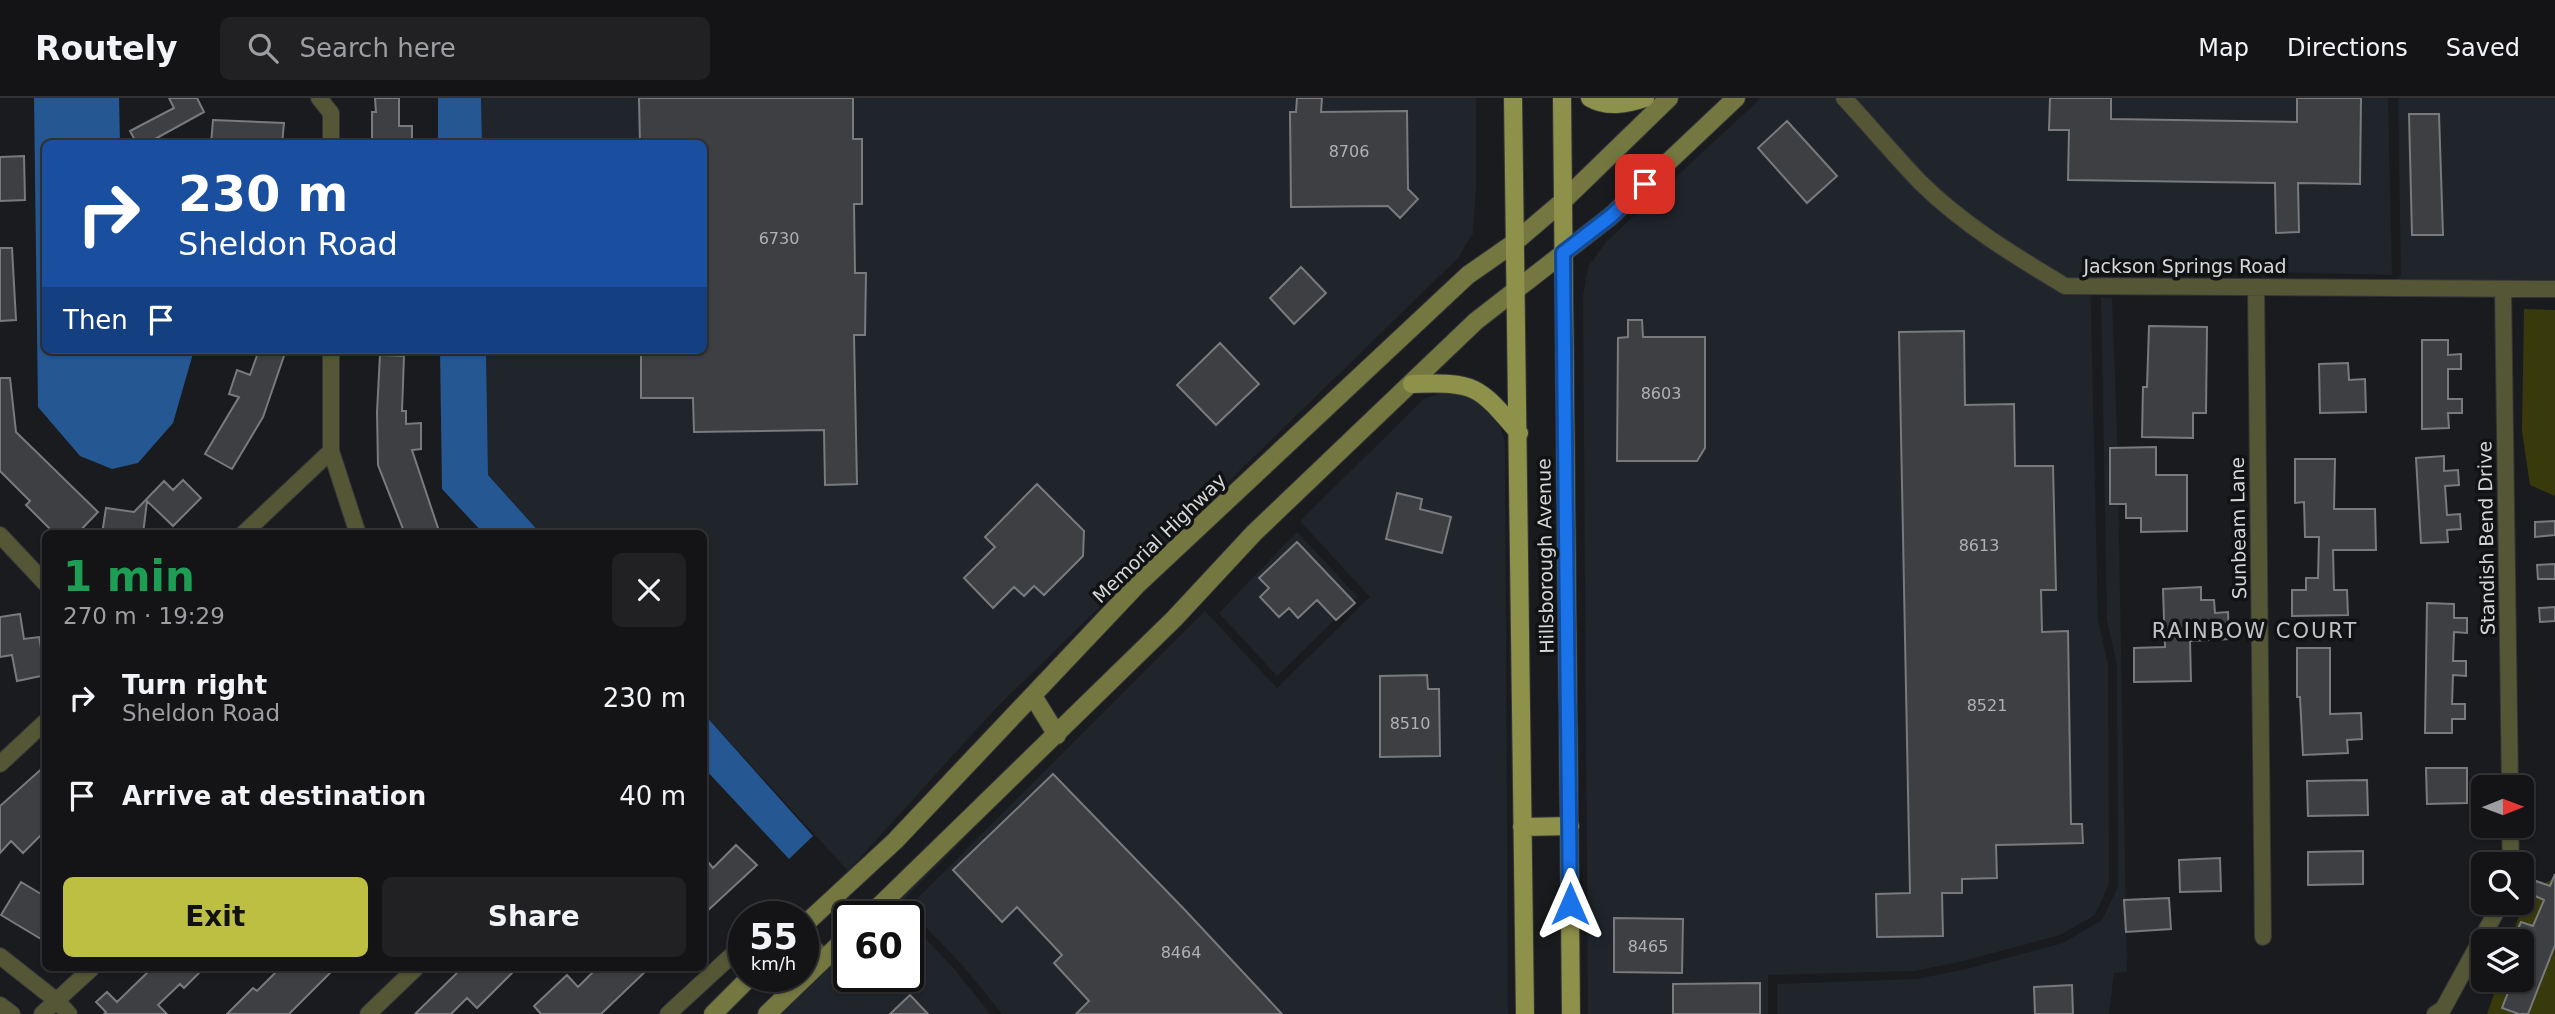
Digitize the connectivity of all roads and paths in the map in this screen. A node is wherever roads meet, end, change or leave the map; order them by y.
1 (319, 98) edge
2 (1513, 98) edge
3 (1562, 98) edge
4 (1590, 98) edge
5 (1645, 98) edge
6 (1669, 98) edge
7 (1737, 98) edge
8 (1844, 98) edge
9 (331, 140) edge
10 (1563, 201) junction
11 (1514, 243) junction
12 (1563, 253) junction
13 (2256, 288) junction
14 (2503, 289) junction
15 (2555, 289) edge
16 (1514, 291) junction
17 (331, 354) edge
18 (1412, 384) junction
19 (1518, 433) junction
20 (331, 451) junction
21 (247, 530) edge
22 (357, 530) edge
23 (0, 535) edge
24 (42, 580) edge
25 (1032, 696) junction
26 (42, 725) edge
27 (1057, 735) junction
28 (0, 764) edge
29 (2510, 775) edge
30 (1570, 826) junction
31 (1522, 827) junction
32 (885, 901) edge
33 (819, 911) edge
34 (2494, 915) edge
35 (2263, 937) dead end
36 (833, 950) edge
37 (819, 953) edge
38 (0, 956) edge
39 (824, 958) junction
40 (728, 959) edge
41 (89, 971) edge
42 (413, 971) edge
43 (735, 992) edge
44 (57, 1001) junction
45 (0, 1005) edge
46 (1527, 1013) edge
47 (12, 1014) edge
48 (42, 1014) edge
49 (69, 1014) edge
50 (368, 1014) edge
51 (668, 1014) edge
52 (713, 1014) edge
53 (767, 1014) edge
54 (1571, 1014) edge
55 (2435, 1014) edge

1 - 9 street
2 - 11 main road, Hillsborough Avenue
3 - 10 main road, Hillsborough Avenue
4 - 5 main road
6 - 10 main road, Memorial Highway
7 - 12 main road
8 - 13 street, Jackson Springs Road
10 - 11 main road, Memorial Highway
10 - 12 main road, Hillsborough Avenue
11 - 16 main road, Hillsborough Avenue
11 - 25 main road, Memorial Highway
12 - 16 main road
12 - 30 main road, Hillsborough Avenue
13 - 14 street, Jackson Springs Road
13 - 35 street, Sunbeam Lane
14 - 15 street, Jackson Springs Road
14 - 29 street, Standish Bend Drive
16 - 18 main road
16 - 19 main road, Hillsborough Avenue
17 - 20 street
18 - 19 main road
18 - 27 main road
19 - 31 main road, Hillsborough Avenue
20 - 21 street
20 - 22 street
23 - 24 street
25 - 27 main road
25 - 33 main road, Memorial Highway
26 - 28 street
27 - 32 main road
30 - 31 main road
30 - 54 main road, Hillsborough Avenue
31 - 46 main road, Hillsborough Avenue
34 - 55 street
36 - 39 main road
37 - 39 street
38 - 44 street
39 - 53 main road
40 - 51 street
41 - 44 street
42 - 50 street
43 - 52 main road
44 - 48 street
44 - 49 street
45 - 47 street

